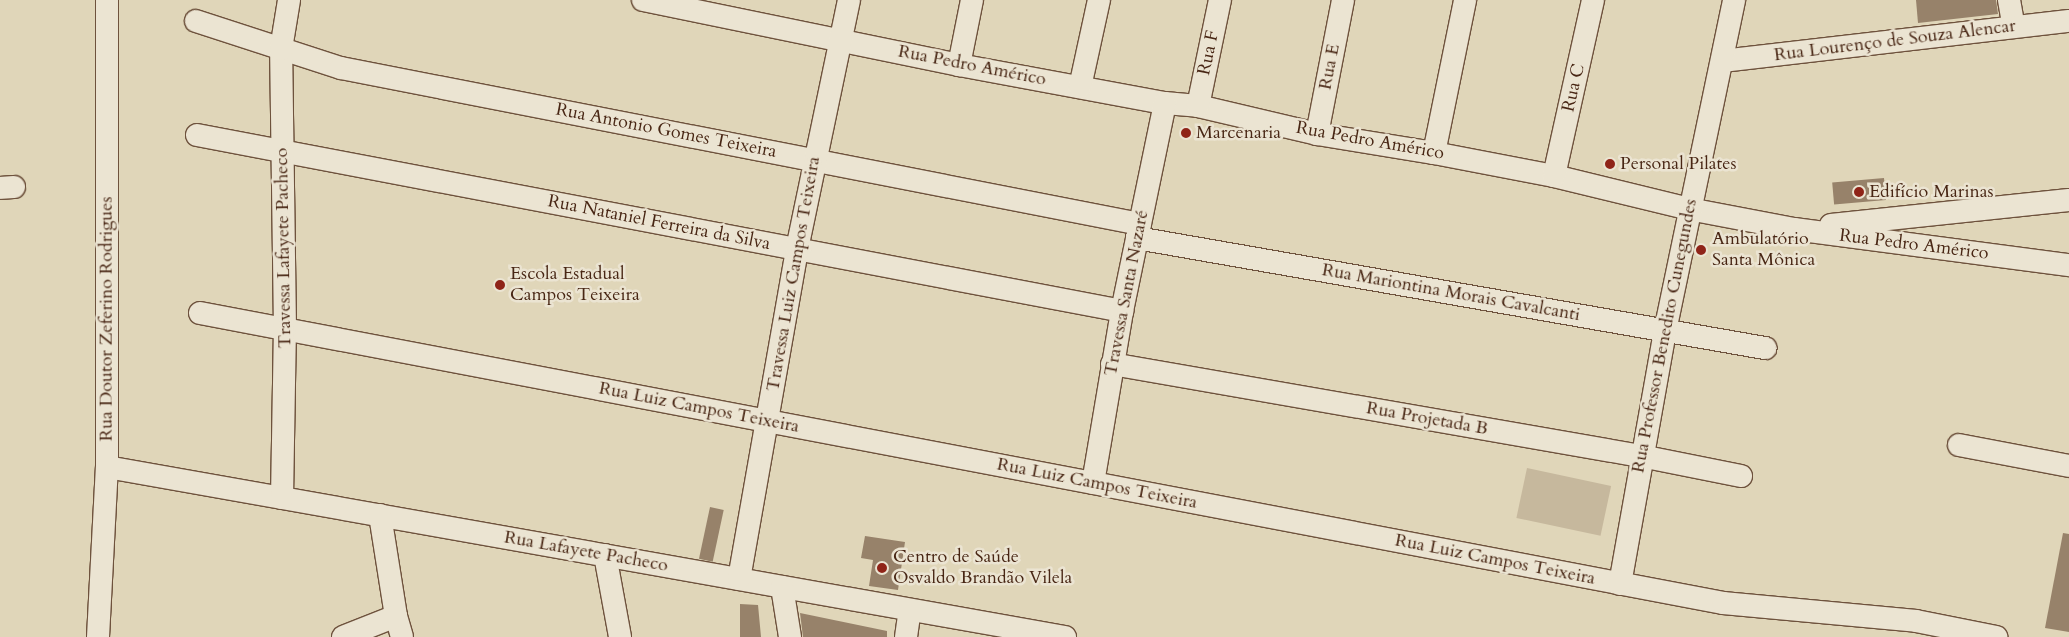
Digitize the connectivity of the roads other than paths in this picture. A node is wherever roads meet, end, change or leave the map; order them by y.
1 (107, 0) edge
2 (289, 0) edge
3 (643, 0) edge
4 (849, 0) edge
5 (972, 0) edge
6 (1099, 0) edge
7 (1220, 0) edge
8 (1343, 0) edge
9 (1465, 0) edge
10 (1594, 0) edge
11 (1734, 0) edge
12 (2009, 0) edge
13 (719, 7) edge
14 (196, 21) dead end
15 (2069, 21) edge
16 (2014, 27) junction
17 (841, 40) junction
18 (281, 49) junction
19 (1722, 62) junction
20 (959, 64) junction
21 (1080, 87) junction
22 (1165, 103) junction
23 (1198, 106) junction
24 (1317, 134) junction
25 (197, 136) dead end
26 (283, 152) junction
27 (1434, 152) junction
28 (814, 160) junction
29 (1554, 176) junction
30 (2069, 200) edge
31 (1690, 209) junction
32 (1794, 229) junction
33 (1138, 231) junction
34 (796, 249) junction
35 (2069, 264) edge
36 (1122, 311) junction
37 (200, 313) dead end
38 (285, 329) junction
39 (1665, 331) junction
40 (1765, 348) dead end
41 (1112, 364) junction
42 (767, 421) junction
43 (1959, 445) dead end
44 (1641, 456) junction
45 (106, 466) junction
46 (2069, 466) edge
47 (1741, 476) dead end
48 (1093, 483) junction
49 (282, 498) junction
50 (380, 515) junction
51 (605, 555) junction
52 (739, 579) junction
53 (1620, 584) junction
54 (782, 586) junction
55 (917, 611) junction
56 (399, 627) edge
57 (910, 636) edge
58 (98, 637) edge
59 (343, 637) edge
60 (620, 637) edge
61 (790, 637) edge
62 (1065, 637) edge
63 (1996, 637) edge

1 - 45 street, Rua Doutor Zeferino Rodrigues
2 - 18 street, Travessa Lafayete Pacheco
3 - 13 street, Rua Pedro Américo
4 - 17 street, Travessa Luiz Campos Teixeira
5 - 20 street
6 - 21 street
7 - 23 street, Rua F
8 - 24 street, Rua E
9 - 27 street
10 - 29 street, Rua C
11 - 19 street, Rua Professor Benedito Cunegundes
12 - 16 street
13 - 17 street, Rua Pedro Américo
14 - 18 street, Rua Antonio Gomes Teixeira
15 - 16 street, Rua Lourenço de Souza Alencar
16 - 19 street, Rua Lourenço de Souza Alencar
17 - 20 street, Rua Pedro Américo
17 - 28 street, Travessa Luiz Campos Teixeira
18 - 26 street, Travessa Lafayete Pacheco
18 - 28 street, Rua Antonio Gomes Teixeira
19 - 31 street, Rua Professor Benedito Cunegundes
20 - 21 street, Rua Pedro Américo
21 - 22 street, Rua Pedro Américo
22 - 23 street, Rua Pedro Américo
22 - 33 street, Travessa Santa Nazaré
23 - 24 street, Rua Pedro Américo
24 - 27 street, Rua Pedro Américo
25 - 26 street, Rua Nataniel Ferreira da Silva
26 - 34 street, Rua Nataniel Ferreira da Silva
26 - 38 street, Travessa Lafayete Pacheco
27 - 29 street, Rua Pedro Américo
28 - 33 street, Rua Antonio Gomes Teixeira
28 - 34 street, Travessa Luiz Campos Teixeira
29 - 31 street, Rua Pedro Américo
30 - 32 street
31 - 32 street, Rua Pedro Américo
31 - 39 street, Rua Professor Benedito Cunegundes
32 - 35 street, Rua Pedro Américo
33 - 36 street, Travessa Santa Nazaré
33 - 39 street, Rua Mariontina Morais Cavalcanti
34 - 36 street, Rua Nataniel Ferreira da Silva
34 - 42 street, Travessa Luiz Campos Teixeira
36 - 41 street, Travessa Santa Nazaré
37 - 38 street, Rua Luiz Campos Teixeira
38 - 42 street, Rua Luiz Campos Teixeira
38 - 49 street, Travessa Lafayete Pacheco
39 - 40 street, Rua Mariontina Morais Cavalcanti
39 - 44 street, Rua Professor Benedito Cunegundes
41 - 44 street, Rua Projetada B
41 - 48 street, Travessa Santa Nazaré
42 - 48 street, Rua Luiz Campos Teixeira
42 - 52 street, Travessa Luiz Campos Teixeira
43 - 46 street
44 - 47 street, Rua Projetada B
44 - 53 street, Rua Professor Benedito Cunegundes
45 - 49 street, Rua Lafayete Pacheco
45 - 58 street, Rua Doutor Zeferino Rodrigues
48 - 53 street, Rua Luiz Campos Teixeira
49 - 50 street, Rua Lafayete Pacheco
50 - 51 street, Rua Lafayete Pacheco
50 - 56 street
51 - 52 street, Rua Lafayete Pacheco
51 - 60 street
52 - 54 street, Rua Lafayete Pacheco
53 - 63 street, Rua Luiz Campos Teixeira
54 - 55 street, Rua Lafayete Pacheco
54 - 61 street
55 - 57 street
55 - 62 street, Rua Lafayete Pacheco
56 - 59 street

